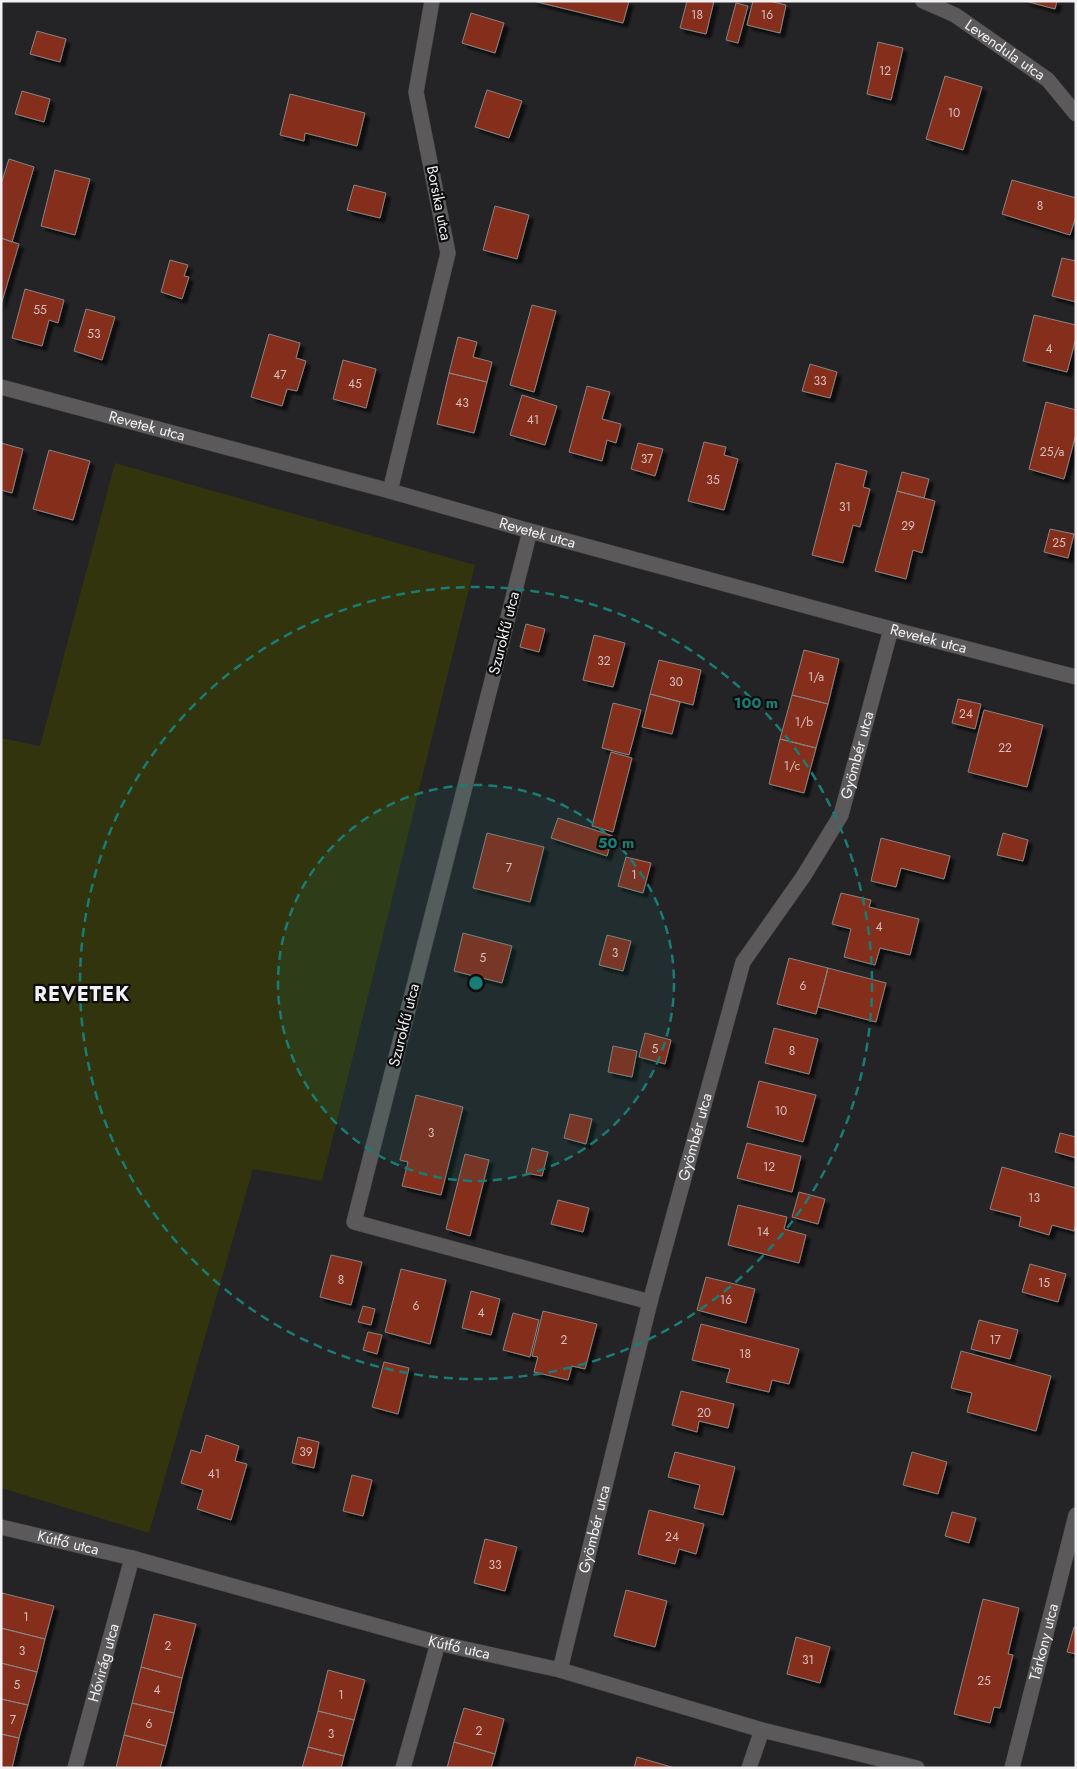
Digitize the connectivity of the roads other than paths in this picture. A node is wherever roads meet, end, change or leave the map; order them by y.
1 (432, 1) edge
2 (923, 1) edge
3 (1076, 114) edge
4 (1, 387) edge
5 (390, 491) junction
6 (530, 531) junction
7 (891, 630) junction
8 (1076, 677) edge
9 (650, 1302) junction
10 (1076, 1515) edge
11 (1, 1527) edge
12 (132, 1558) junction
13 (438, 1643) junction
14 (560, 1670) junction
15 (762, 1730) junction
16 (75, 1768) edge
17 (402, 1768) edge
18 (750, 1768) edge
19 (917, 1768) edge
20 (1012, 1768) edge

1 - 5 street, Borsika utca
2 - 3 street, Levendula utca
4 - 5 street, Revetek utca
5 - 6 street, Revetek utca
6 - 7 street, Revetek utca
6 - 9 street, Szurokfű utca
7 - 8 street, Revetek utca
7 - 9 street, Gyömbér utca
9 - 14 street, Gyömbér utca
10 - 20 street, Tárkony utca
11 - 12 street, Kútfő utca
12 - 13 street, Kútfő utca
12 - 16 street, Hóvirág utca
13 - 14 street, Kútfő utca
13 - 17 street
14 - 15 street, Kútfő utca
15 - 18 street
15 - 19 street, Kútfő utca

